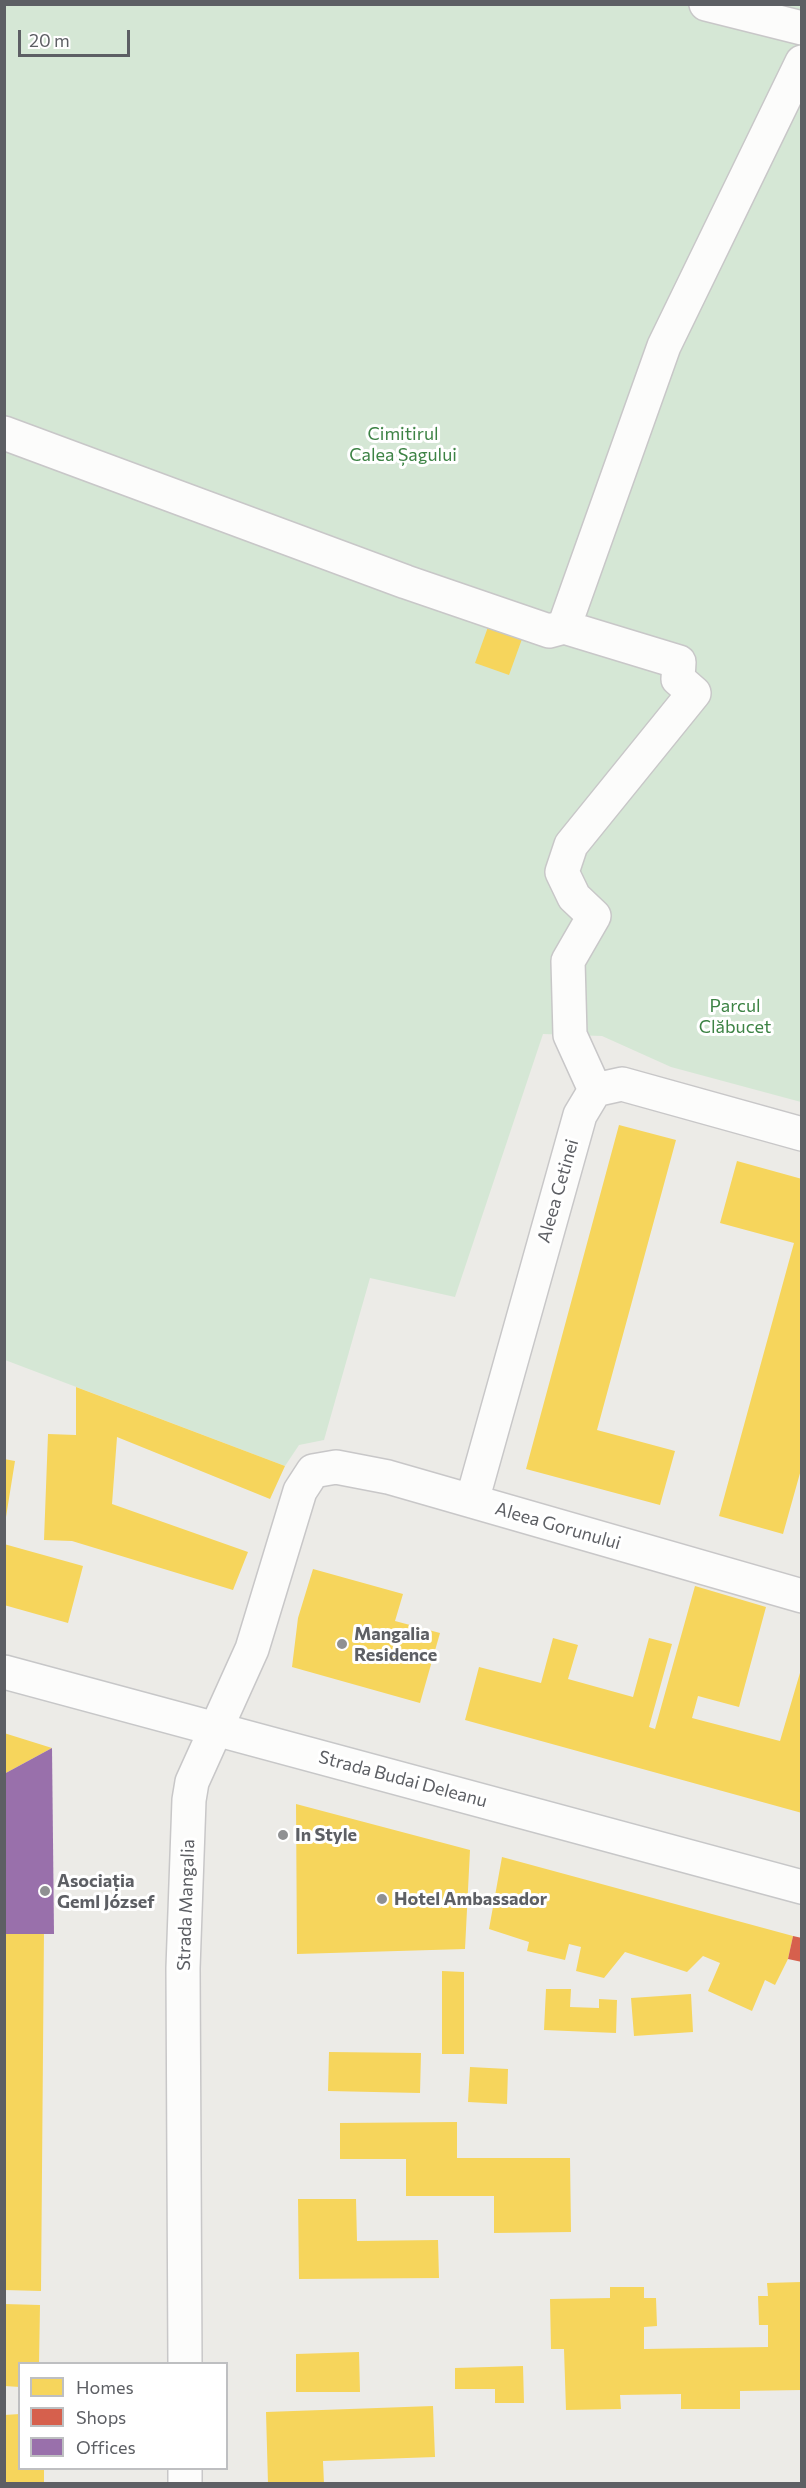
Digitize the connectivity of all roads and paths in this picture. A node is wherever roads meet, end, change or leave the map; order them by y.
1 (706, 4) edge
2 (801, 28) edge
3 (801, 62) edge
4 (4, 433) edge
5 (564, 627) junction
6 (595, 1090) junction
7 (801, 1134) edge
8 (313, 1471) joint
9 (472, 1501) junction
10 (801, 1596) edge
11 (4, 1672) edge
12 (215, 1728) junction
13 (801, 1887) edge
14 (185, 2362) edge

1 - 2 street
3 - 5 street
4 - 5 street
5 - 6 street
6 - 7 street
6 - 9 street, Aleea Cetinei
8 - 9 street, Aleea Gorunului
8 - 12 street, Strada Mangalia
9 - 10 street, Aleea Gorunului
11 - 12 street, Strada Budai Deleanu
12 - 13 street, Strada Budai Deleanu
12 - 14 street, Strada Mangalia

